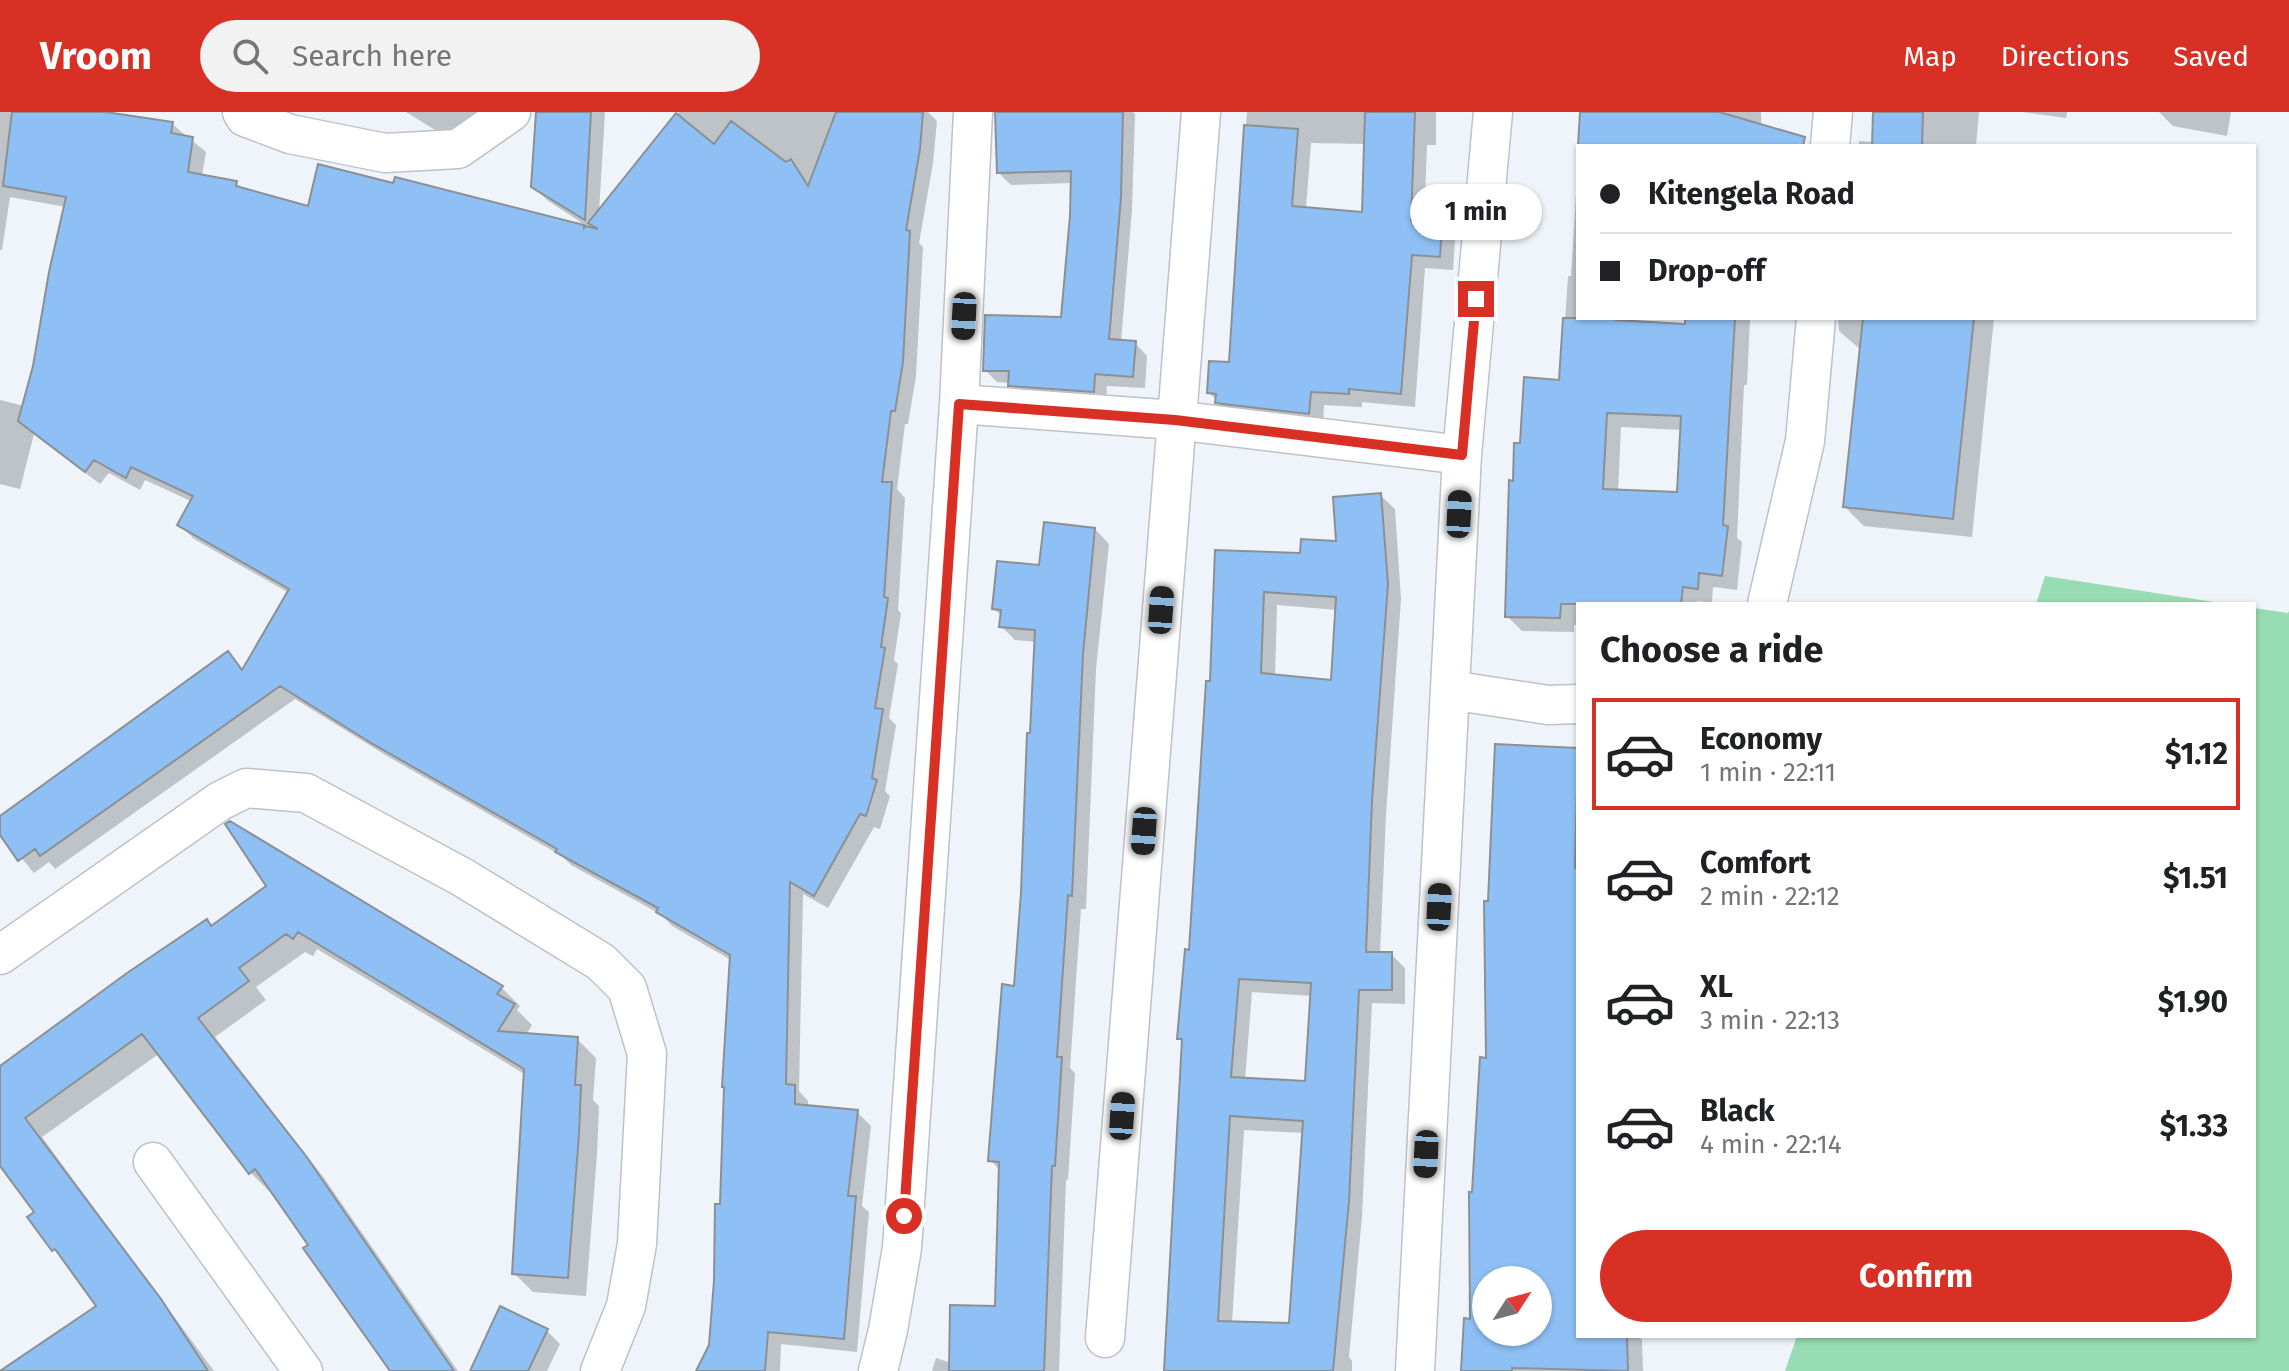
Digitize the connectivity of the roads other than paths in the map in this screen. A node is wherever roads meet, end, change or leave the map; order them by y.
1 (242, 112) edge
2 (511, 112) edge
3 (973, 112) edge
4 (1201, 112) edge
5 (1493, 112) edge
6 (1833, 112) edge
7 (1830, 144) edge
8 (1816, 320) edge
9 (959, 404) junction
10 (1175, 420) junction
11 (1462, 455) junction
12 (1767, 602) edge
13 (1450, 690) junction
14 (1576, 704) edge
15 (0, 955) edge
16 (153, 1162) dead end
17 (1105, 1338) dead end
18 (303, 1371) edge
19 (600, 1371) edge
20 (878, 1371) edge
21 (1415, 1371) edge

1 - 2 street
3 - 9 street
4 - 10 street
5 - 11 street
6 - 7 street
8 - 12 street
9 - 10 street
9 - 20 street
10 - 11 street
10 - 17 street
11 - 13 street
13 - 14 street
13 - 21 street
15 - 19 street
16 - 18 street

